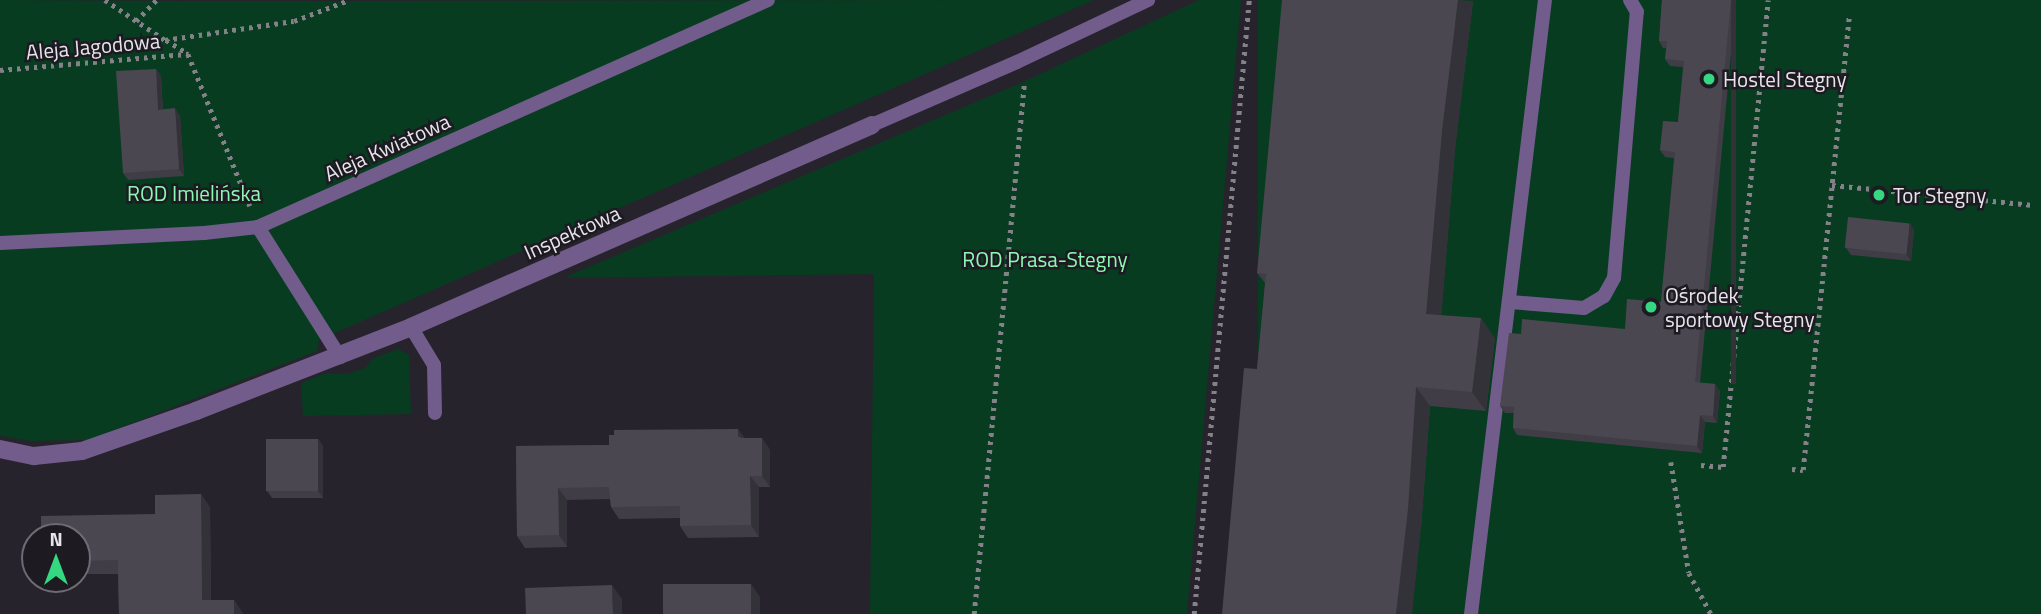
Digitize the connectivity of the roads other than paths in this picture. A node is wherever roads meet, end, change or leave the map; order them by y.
1 (768, 0) edge
2 (1148, 0) edge
3 (1545, 0) edge
4 (1630, 0) edge
5 (872, 125) joint
6 (258, 227) junction
7 (0, 243) edge
8 (1510, 302) junction
9 (411, 327) junction
10 (340, 357) junction
11 (435, 413) dead end
12 (0, 449) edge
13 (1471, 614) edge

1 - 6 lane, Aleja Kwiatowa
2 - 5 lane, Inspektowa
3 - 8 lane
4 - 8 lane
5 - 9 street, Inspektowa
6 - 7 lane, Aleja Kwiatowa
6 - 10 lane
8 - 13 lane
9 - 10 street, Inspektowa
9 - 11 lane
10 - 12 street, Inspektowa

